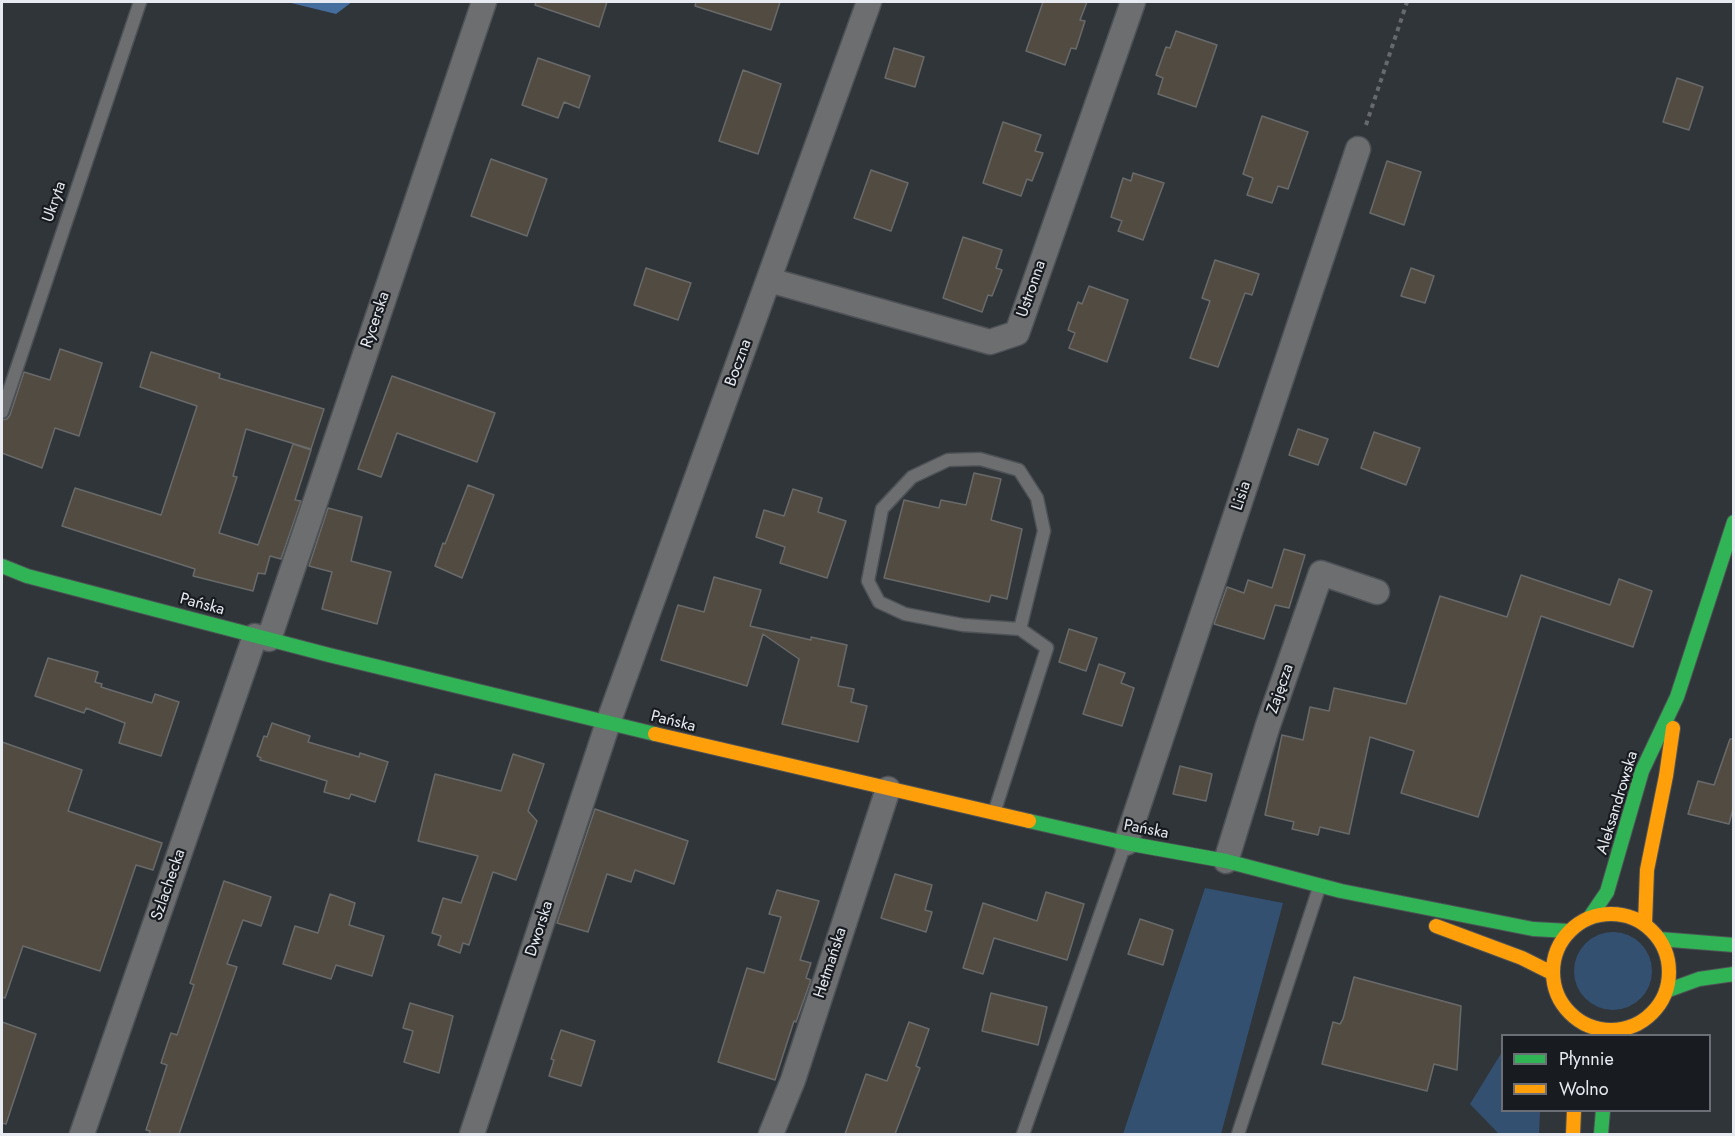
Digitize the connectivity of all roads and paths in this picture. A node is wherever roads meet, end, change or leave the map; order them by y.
1 (140, 2) edge
2 (484, 2) edge
3 (869, 2) edge
4 (1133, 2) edge
5 (1407, 2) edge
6 (1358, 149) joint
7 (769, 280) junction
8 (2, 412) edge
9 (1734, 522) edge
10 (2, 566) edge
11 (1377, 592) dead end
12 (1020, 629) junction
13 (262, 637) junction
14 (1677, 697) junction
15 (608, 723) junction
16 (888, 789) junction
17 (994, 812) junction
18 (1126, 843) junction
19 (1226, 861) junction
20 (1319, 885) junction
21 (1341, 891) junction
22 (1590, 917) junction
23 (1645, 924) junction
24 (1569, 931) junction
25 (1659, 939) junction
26 (1734, 945) edge
27 (1552, 973) junction
28 (1734, 974) edge
29 (1666, 991) junction
30 (1573, 1016) junction
31 (1619, 1033) edge
32 (1576, 1034) edge
33 (1574, 1112) edge
34 (1603, 1112) edge
35 (82, 1134) edge
36 (472, 1134) edge
37 (771, 1134) edge
38 (1023, 1134) edge
39 (1238, 1134) edge
40 (1573, 1134) edge
41 (1601, 1134) edge

1 - 8 lane, Ukryta
2 - 13 street, Rycerska
3 - 7 street, Boczna
4 - 7 street, Ustronna
5 - 6 path
6 - 18 street, Lisia
7 - 15 street, Boczna
9 - 14 street, Aleksandrowska
10 - 13 street, Pańska
11 - 19 street, Zajęcza
12 - 12 lane
12 - 17 lane
13 - 15 street, Pańska
13 - 35 street, Szlachecka
14 - 22 street, Aleksandrowska
14 - 23 street, Aleksandrowska
15 - 16 street, Pańska
15 - 36 street, Dworska
16 - 17 street, Pańska
16 - 37 street, Hetmańska
17 - 18 street, Pańska
18 - 19 street, Pańska
18 - 38 lane
19 - 20 street, Pańska
20 - 21 street, Pańska
20 - 39 lane
21 - 24 street, Pańska
21 - 27 street, Pańska
22 - 23 street
22 - 24 street
23 - 25 street
24 - 27 street
25 - 26 street
25 - 29 street
27 - 30 street
28 - 29 street
29 - 31 street
30 - 31 street
30 - 32 street
33 - 40 street
34 - 41 street

